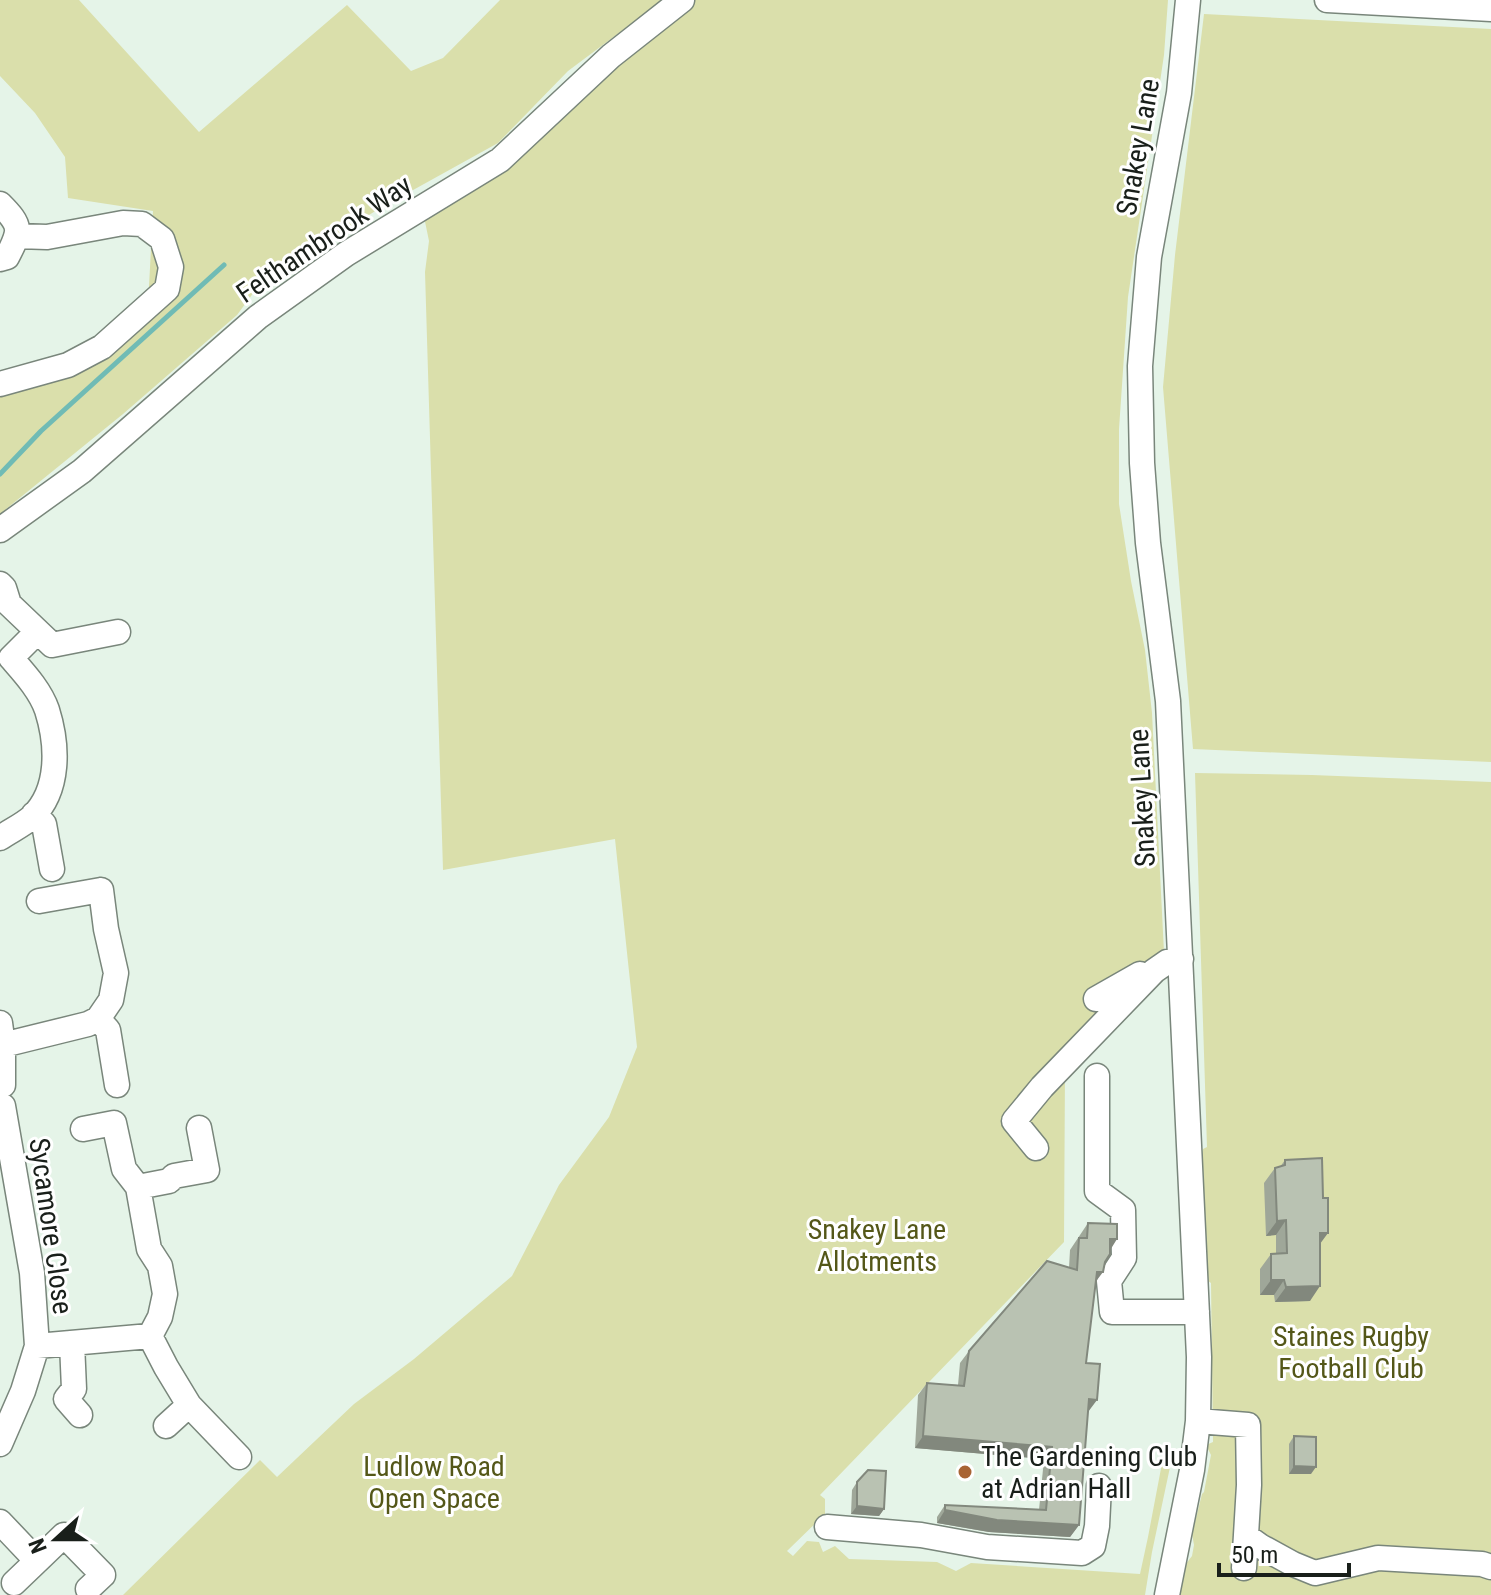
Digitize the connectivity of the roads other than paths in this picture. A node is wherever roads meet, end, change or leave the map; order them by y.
1 (682, 0) edge
2 (1188, 0) edge
3 (1327, 0) edge
4 (1382, 1) edge
5 (1491, 9) edge
6 (0, 204) edge
7 (17, 236) junction
8 (0, 259) edge
9 (0, 384) edge
10 (0, 530) edge
11 (0, 584) edge
12 (37, 632) junction
13 (118, 632) dead end
14 (6, 664) edge
15 (34, 814) junction
16 (0, 838) edge
17 (52, 869) dead end
18 (39, 901) dead end
19 (1181, 959) junction
20 (1154, 971) junction
21 (1096, 999) dead end
22 (98, 1019) junction
23 (2, 1034) edge
24 (1097, 1076) dead end
25 (117, 1085) dead end
26 (199, 1128) dead end
27 (83, 1129) dead end
28 (1036, 1148) dead end
29 (138, 1187) junction
30 (10, 1198) edge
31 (1197, 1312) junction
32 (150, 1336) junction
33 (72, 1343) junction
34 (37, 1346) junction
35 (189, 1405) junction
36 (80, 1415) dead end
37 (1198, 1421) junction
38 (166, 1426) dead end
39 (0, 1444) edge
40 (239, 1457) dead end
41 (1099, 1486) dead end
42 (0, 1522) edge
43 (827, 1527) dead end
44 (1246, 1536) junction
45 (37, 1561) junction
46 (1491, 1567) edge
47 (1244, 1568) dead end
48 (14, 1583) dead end
49 (88, 1589) dead end
50 (1167, 1595) edge

1 - 10 street, Felthambrook Way
2 - 19 street, Snakey Lane
3 - 4 street
4 - 5 street
6 - 7 street
7 - 8 street
7 - 9 street
11 - 12 street
12 - 13 street
12 - 14 street
14 - 15 street
15 - 16 street
15 - 17 street
18 - 22 street
19 - 20 street
19 - 31 street, Snakey Lane
20 - 21 street
20 - 28 street
22 - 23 street
22 - 25 street
23 - 30 street, Sycamore Close
24 - 31 street
26 - 29 street
27 - 29 street
29 - 32 street
30 - 34 street, Sycamore Close
31 - 37 street, Snakey Lane
32 - 33 street
32 - 35 street
33 - 34 street
33 - 36 street
34 - 39 street, Sycamore Close
35 - 38 street
35 - 40 street
37 - 44 street
37 - 50 street, Snakey Lane
41 - 43 street
42 - 45 street
44 - 46 street
44 - 47 street
45 - 48 street
45 - 49 street

